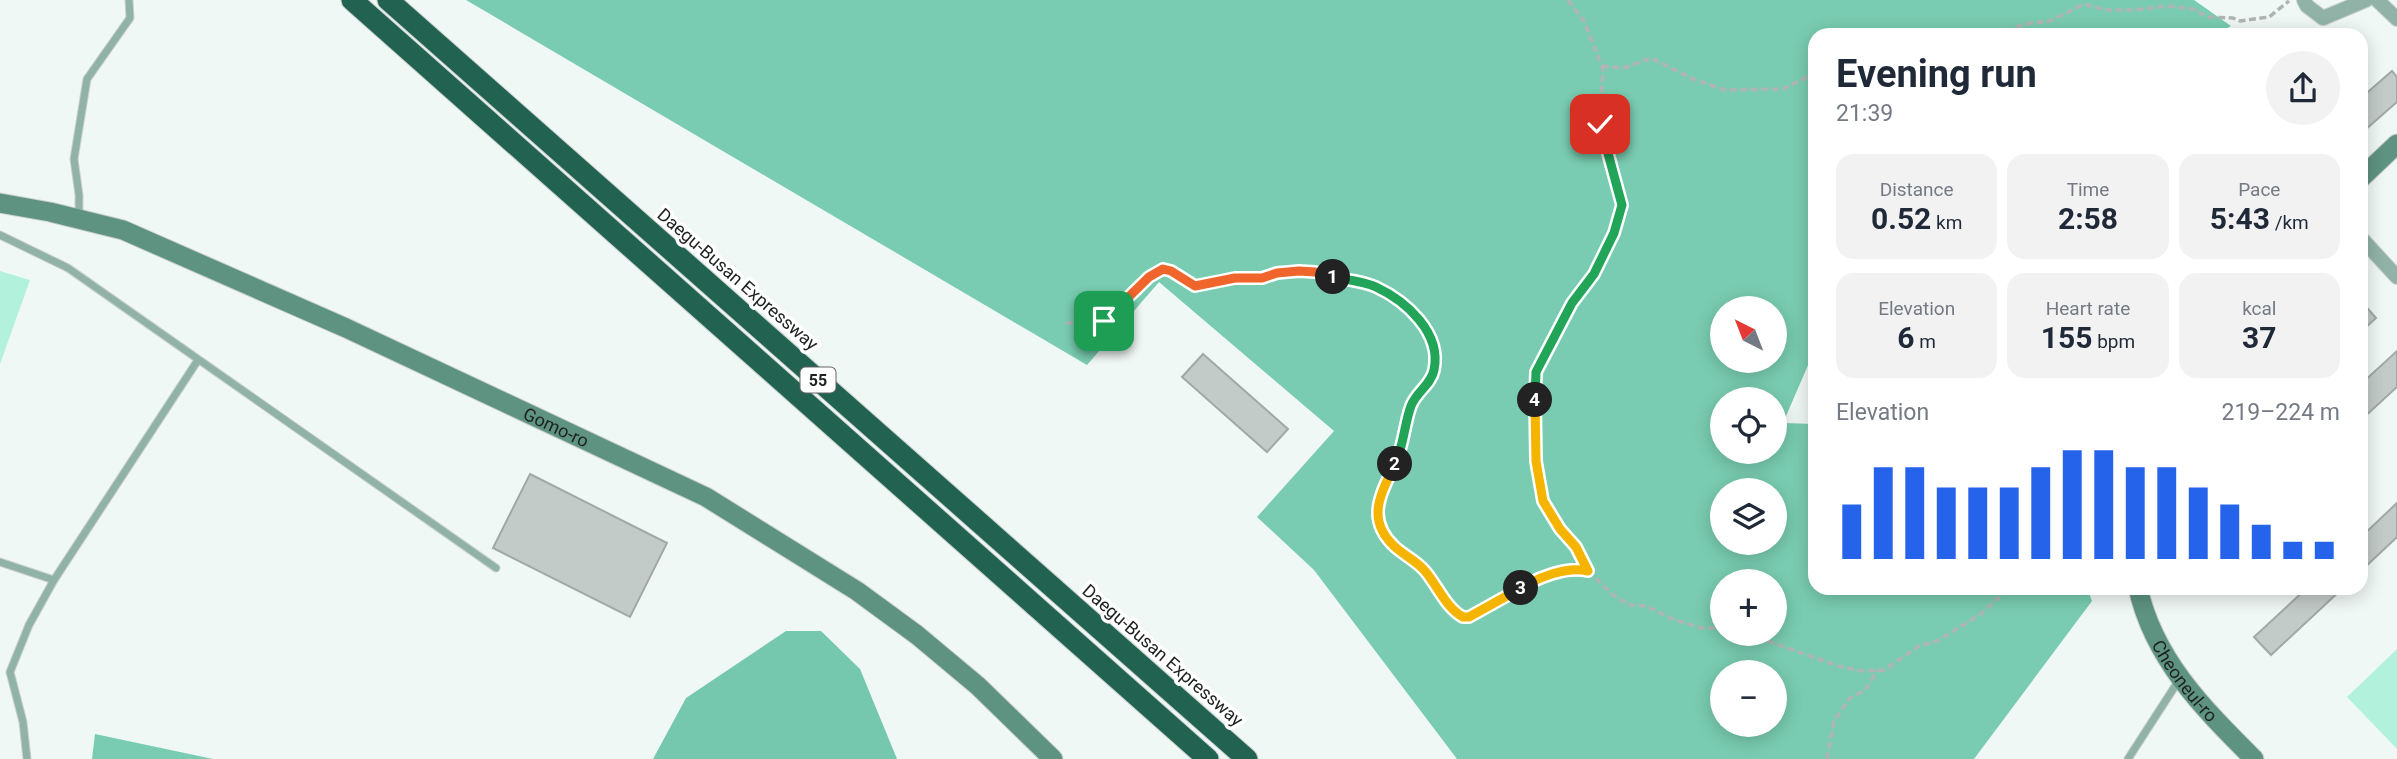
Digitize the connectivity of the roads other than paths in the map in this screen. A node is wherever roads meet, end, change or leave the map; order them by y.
1 (129, 0) edge
2 (352, 0) edge
3 (388, 0) edge
4 (2304, 0) edge
5 (2366, 0) edge
6 (2377, 0) edge
7 (2397, 19) edge
8 (2397, 144) edge
9 (2368, 171) edge
10 (0, 203) edge
11 (79, 219) junction
12 (0, 235) edge
13 (2368, 246) edge
14 (2397, 277) edge
15 (198, 360) junction
16 (0, 562) edge
17 (496, 568) dead end
18 (54, 580) junction
19 (2139, 595) edge
20 (2180, 680) junction
21 (27, 759) edge
22 (1053, 759) edge
23 (1208, 759) edge
24 (1247, 759) edge
25 (2128, 759) edge
26 (2254, 759) edge

1 - 11 lane
2 - 23 highway, 55
3 - 24 highway, Daegu-Busan Expressway / 55
4 - 5 street
6 - 7 street
8 - 9 main road
10 - 11 main road, Gomo-ro
11 - 22 main road, Gomo-ro
12 - 15 lane
13 - 14 street
15 - 17 lane
15 - 18 lane
16 - 18 lane
18 - 21 lane
19 - 20 main road, Cheoneul-ro
20 - 25 lane
20 - 26 main road, Cheoneul-ro

